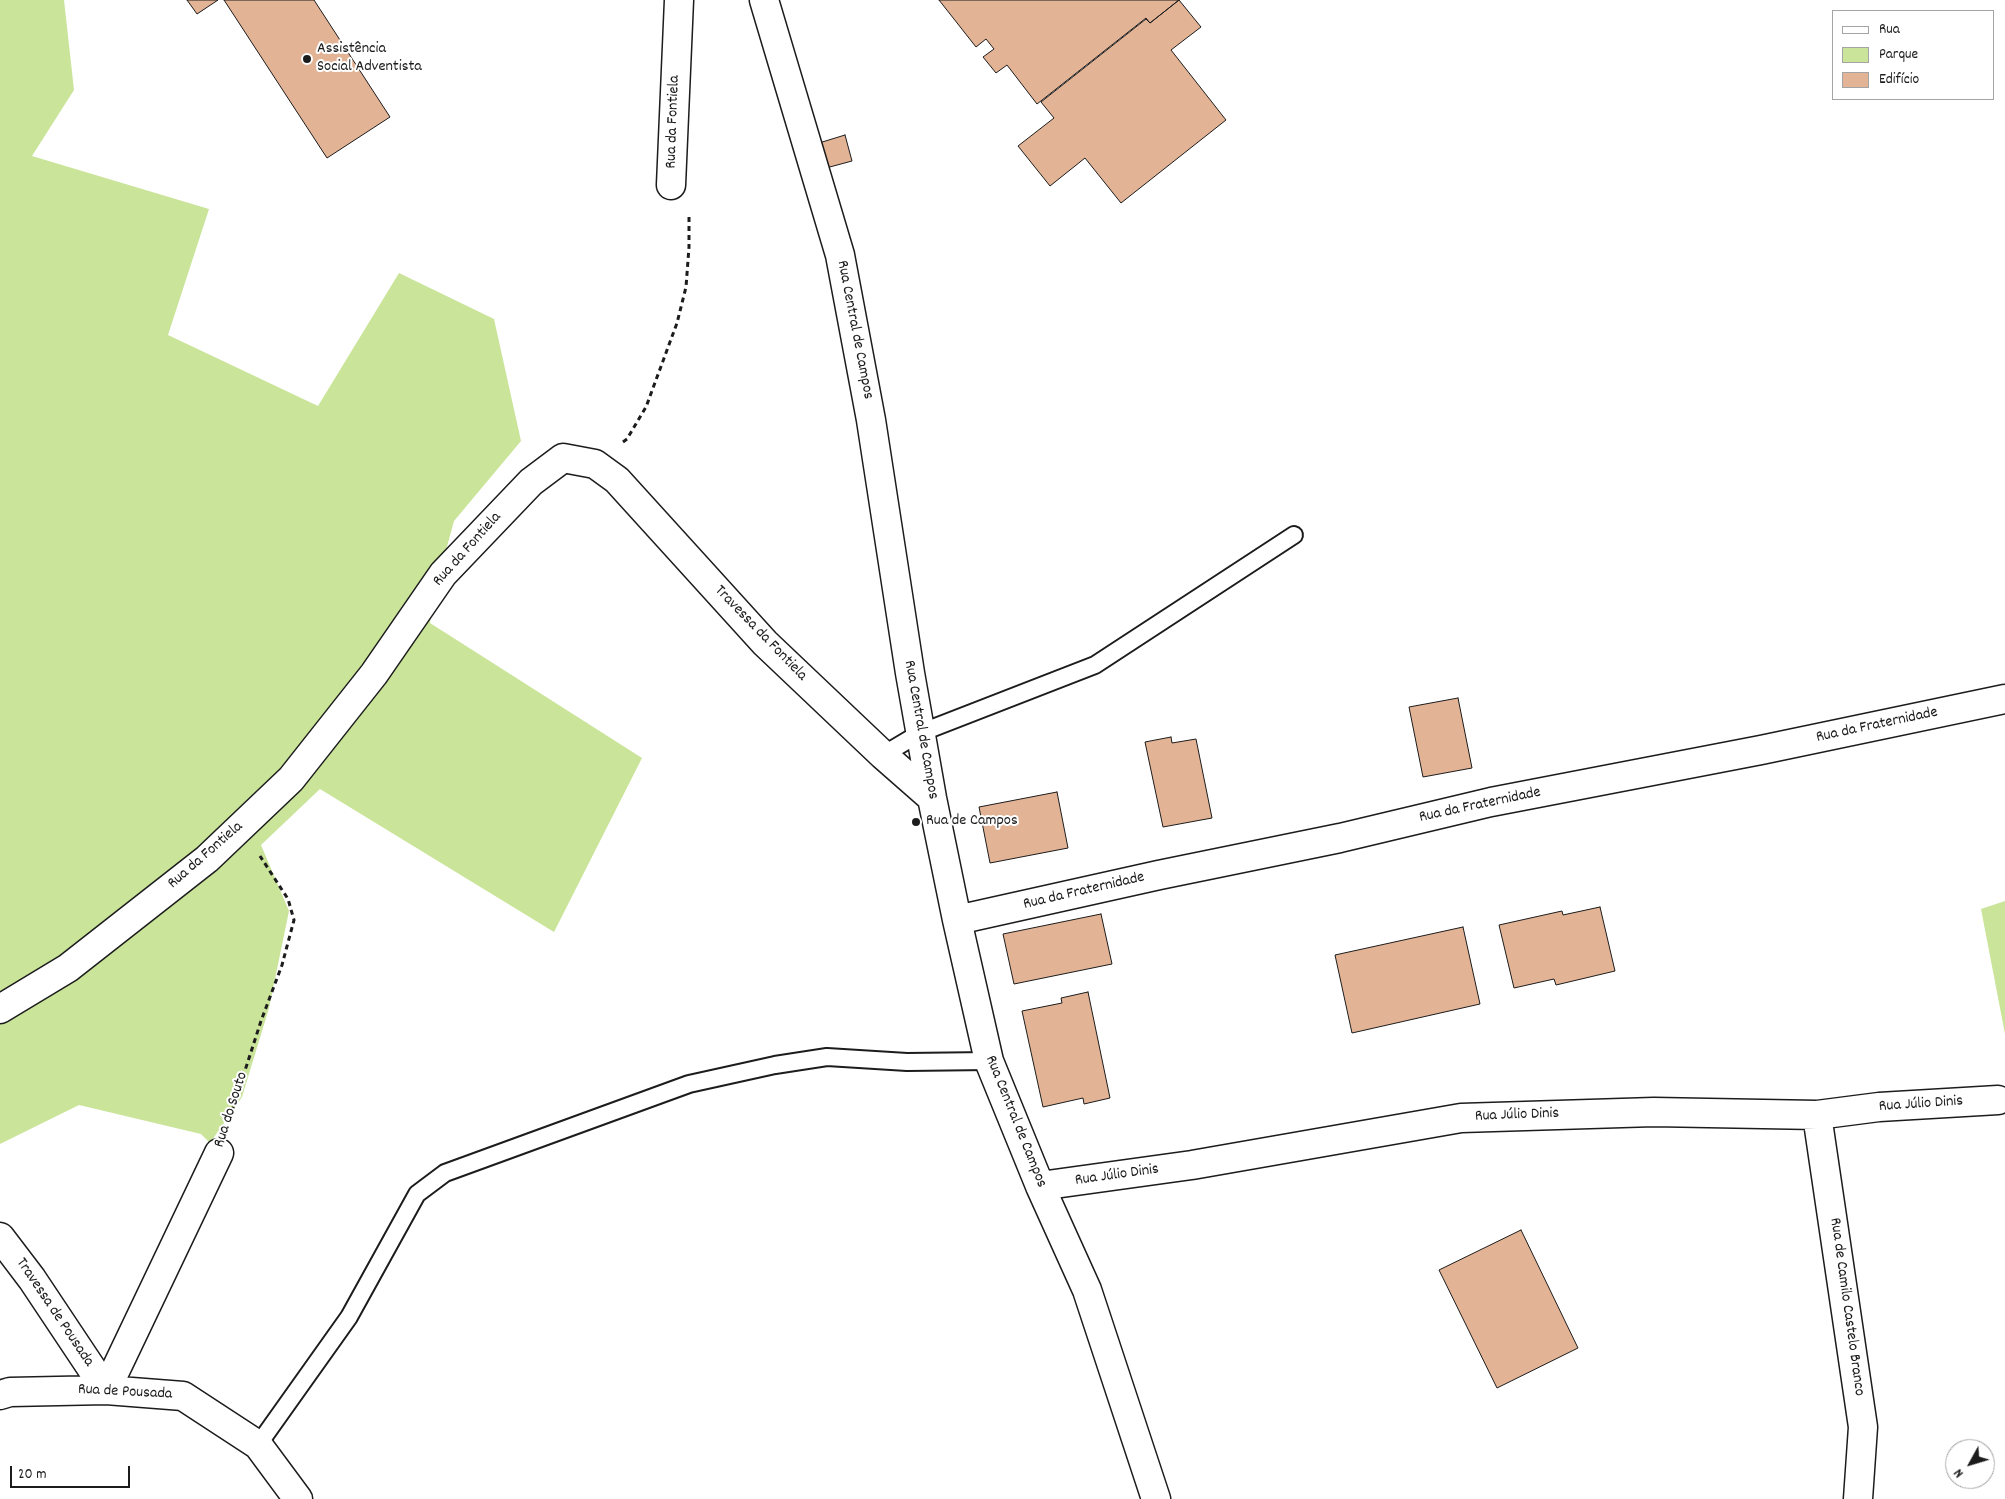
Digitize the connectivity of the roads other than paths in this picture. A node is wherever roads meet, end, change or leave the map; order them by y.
1 (679, 0) edge
2 (764, 0) edge
3 (671, 185) road end
4 (595, 464) joint
5 (1294, 535) dead end
6 (2005, 699) edge
7 (920, 733) junction
8 (883, 755) junction
9 (932, 798) junction
10 (957, 920) junction
11 (0, 1009) edge
12 (988, 1061) junction
13 (1998, 1100) dead end
14 (1818, 1115) junction
15 (219, 1153) road end
16 (1040, 1186) junction
17 (0, 1237) edge
18 (106, 1390) junction
19 (0, 1394) edge
20 (258, 1444) junction
21 (298, 1499) edge
22 (1156, 1499) edge
23 (1858, 1499) edge

1 - 3 street, Rua da Fontiela
2 - 7 street, Rua Central de Campos
4 - 8 street, Travessa da Fontiela
4 - 11 street, Rua da Fontiela
5 - 7 lane
6 - 10 street, Rua da Fraternidade
7 - 8 lane
7 - 9 street, Rua Central de Campos
8 - 9 street, Travessa da Fontiela
9 - 10 street, Rua Central de Campos
10 - 12 street, Rua Central de Campos
12 - 16 street, Rua Central de Campos
12 - 20 lane
13 - 14 street, Rua Júlio Dinis
14 - 16 street, Rua Júlio Dinis
14 - 23 street, Rua de Camilo Castelo Branco
15 - 18 street, Rua do Souto
16 - 22 street, Rua Central de Campos
17 - 18 street, Travessa de Pousada
18 - 19 street, Rua de Pousada
18 - 20 street, Rua de Pousada
20 - 21 street, Rua de Pousada

